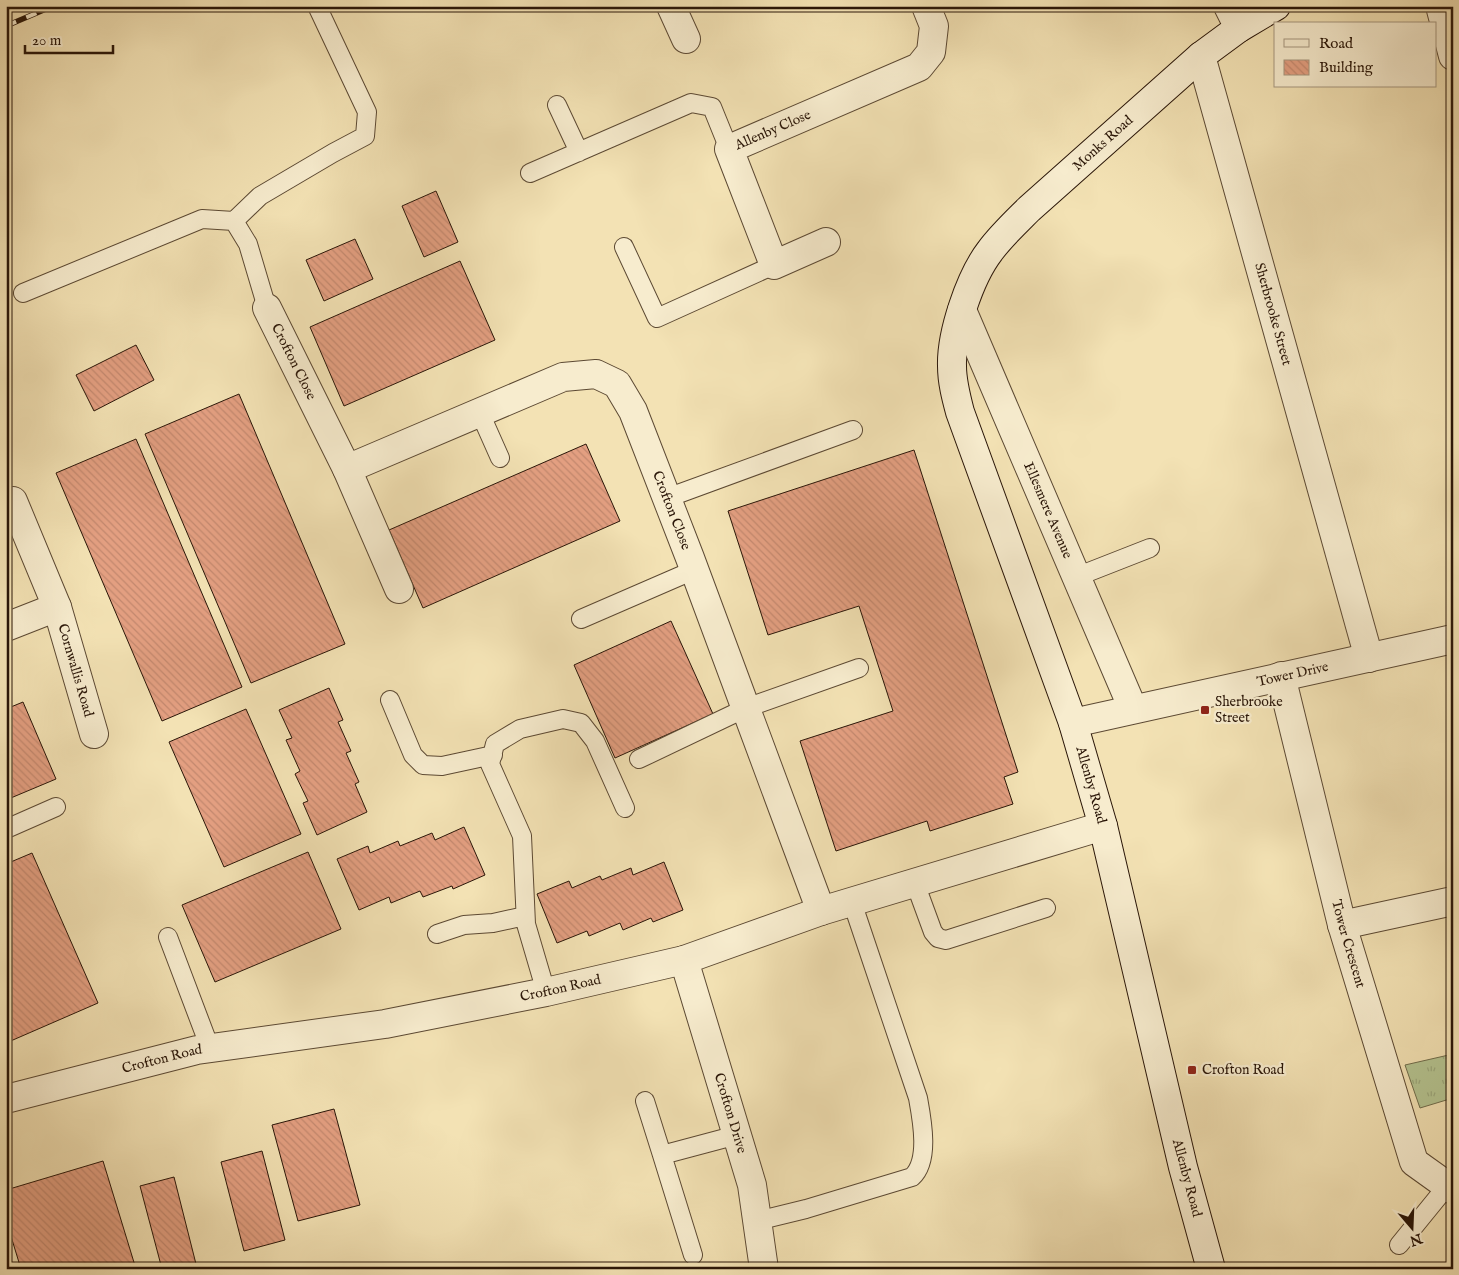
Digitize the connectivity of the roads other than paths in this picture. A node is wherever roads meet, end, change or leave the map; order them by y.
1 (317, 6) edge
2 (671, 6) edge
3 (926, 6) edge
4 (1276, 6) edge
5 (1440, 6) edge
6 (1233, 17) edge
7 (686, 39) dead end
8 (1201, 56) junction
9 (1453, 56) edge
10 (557, 105) dead end
11 (729, 149) junction
12 (579, 152) junction
13 (530, 173) dead end
14 (234, 221) junction
15 (826, 242) dead end
16 (624, 247) dead end
17 (774, 265) junction
18 (23, 292) dead end
19 (268, 308) joint
20 (962, 310) junction
21 (480, 413) junction
22 (854, 430) dead end
23 (500, 458) dead end
24 (347, 469) junction
25 (667, 498) junction
26 (13, 501) dead end
27 (1152, 553) dead end
28 (694, 570) junction
29 (1079, 583) junction
30 (399, 589) dead end
31 (57, 607) junction
32 (581, 619) dead end
33 (6, 627) edge
34 (1453, 639) edge
35 (1369, 658) junction
36 (859, 668) dead end
37 (1281, 676) junction
38 (390, 700) dead end
39 (746, 708) junction
40 (1133, 710) junction
41 (1073, 723) junction
42 (94, 734) dead end
43 (493, 755) junction
44 (639, 759) dead end
45 (56, 807) dead end
46 (625, 808) dead end
47 (1103, 826) junction
48 (6, 829) edge
49 (915, 883) junction
50 (1453, 901) edge
51 (852, 902) junction
52 (1046, 908) dead end
53 (822, 911) junction
54 (525, 916) junction
55 (1342, 925) junction
56 (437, 934) dead end
57 (168, 937) dead end
58 (684, 960) junction
59 (546, 992) junction
60 (210, 1048) junction
61 (6, 1099) edge
62 (645, 1101) dead end
63 (737, 1135) junction
64 (662, 1155) junction
65 (1450, 1188) edge
66 (757, 1221) junction
67 (1399, 1245) dead end
68 (692, 1255) dead end
69 (764, 1269) edge
70 (1211, 1269) edge

1 - 14 lane
2 - 7 street
3 - 11 street, Allenby Close
4 - 6 street, Monks Road
5 - 9 street
6 - 8 street, Monks Road
8 - 20 street, Monks Road
8 - 35 street, Sherbrooke Street
10 - 12 lane
11 - 12 lane
11 - 17 street, Allenby Close
12 - 13 lane
14 - 18 lane
14 - 19 lane
15 - 17 street
16 - 17 lane
19 - 24 street, Crofton Close
20 - 29 street, Ellesmere Avenue
20 - 41 street, Allenby Road
21 - 23 lane
21 - 24 street, Crofton Close
21 - 25 street, Crofton Close
22 - 25 lane
24 - 30 street, Crofton Close
25 - 28 street, Crofton Close
26 - 31 street, Cornwallis Road
27 - 29 lane
28 - 32 lane
28 - 39 street, Crofton Close
29 - 40 street, Ellesmere Avenue
31 - 33 street, Cornwallis Road
31 - 42 street, Cornwallis Road
34 - 35 street, Tower Drive
35 - 37 street, Tower Drive
36 - 39 lane
37 - 40 street, Tower Drive
37 - 55 street, Tower Crescent
38 - 43 lane
39 - 44 lane
39 - 53 street, Crofton Close
40 - 41 street, Tower Drive
41 - 47 street, Allenby Road
43 - 46 lane
43 - 54 lane
45 - 48 lane
47 - 49 street, Crofton Road
47 - 70 street, Allenby Road
49 - 51 street, Crofton Road
49 - 52 lane
50 - 55 street
51 - 53 street, Crofton Road
51 - 66 lane
53 - 58 street, Crofton Road
54 - 56 lane
54 - 59 lane
55 - 65 street, Tower Crescent
57 - 60 lane
58 - 59 street, Crofton Road
58 - 63 street, Crofton Drive
59 - 60 street, Crofton Road
60 - 61 street, Crofton Road
62 - 64 lane
63 - 64 lane
63 - 66 street, Crofton Drive
64 - 68 lane
65 - 67 lane
66 - 69 street, Crofton Drive

